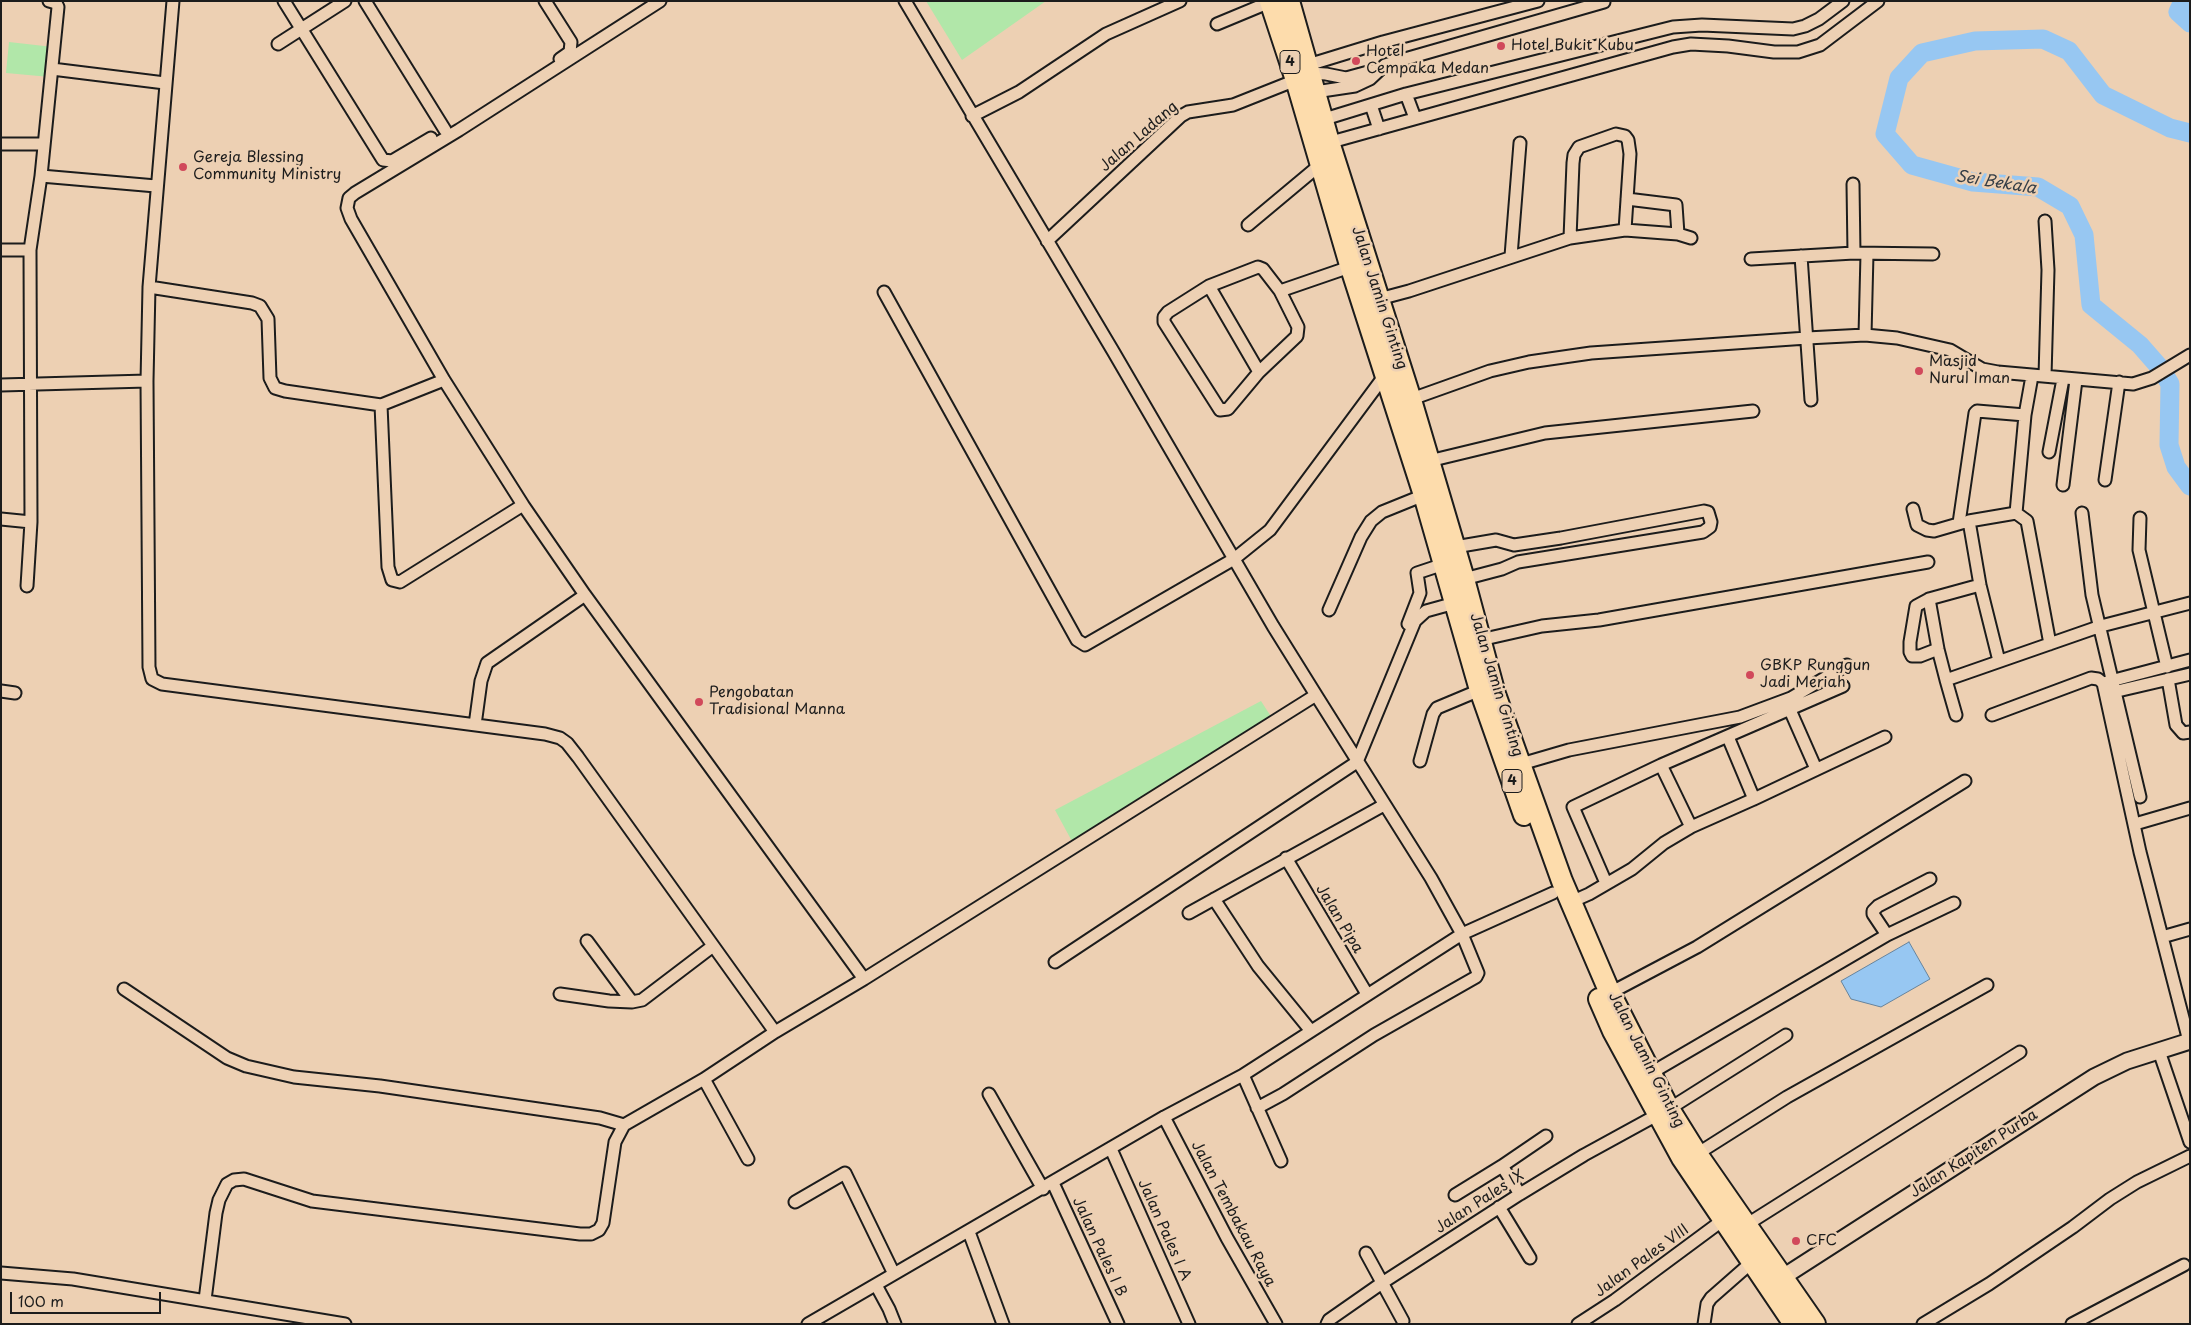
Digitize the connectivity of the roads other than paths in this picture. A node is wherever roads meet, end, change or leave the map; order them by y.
1 (49, 1) edge
2 (173, 1) edge
3 (284, 1) edge
4 (345, 1) edge
5 (365, 1) edge
6 (545, 1) edge
7 (660, 1) edge
8 (905, 1) edge
9 (1180, 1) edge
10 (1289, 1) edge
11 (1538, 1) edge
12 (1842, 1) edge
13 (1878, 1) edge
14 (54, 2) edge
15 (1270, 2) edge
16 (1604, 2) edge
17 (1217, 24) dead end
18 (301, 29) junction
19 (278, 44) dead end
20 (52, 69) junction
21 (1379, 69) junction
22 (1305, 73) junction
23 (165, 83) junction
24 (1315, 92) junction
25 (1406, 94) junction
26 (1371, 105) junction
27 (972, 116) junction
28 (1414, 118) junction
29 (1315, 122) junction
30 (1379, 129) junction
31 (445, 130) junction
32 (1520, 143) dead end
33 (1, 144) edge
34 (43, 144) junction
35 (1322, 151) junction
36 (41, 176) junction
37 (1852, 184) dead end
38 (156, 186) junction
39 (1627, 199) junction
40 (2045, 221) dead end
41 (1248, 225) dead end
42 (1625, 230) junction
43 (1678, 234) junction
44 (1570, 238) junction
45 (1690, 238) dead end
46 (1047, 241) junction
47 (1, 250) edge
48 (30, 250) junction
49 (1854, 253) junction
50 (1867, 254) junction
51 (1933, 254) dead end
52 (1511, 256) junction
53 (1801, 256) junction
54 (1751, 259) dead end
55 (1350, 265) junction
56 (1209, 286) junction
57 (149, 287) junction
58 (1280, 291) junction
59 (884, 292) dead end
60 (1379, 299) junction
61 (1865, 335) junction
62 (1807, 338) junction
63 (2190, 355) edge
64 (1260, 372) junction
65 (1385, 375) junction
66 (2032, 376) junction
67 (2045, 376) junction
68 (2063, 379) junction
69 (444, 380) junction
70 (2076, 380) junction
71 (147, 381) junction
72 (2119, 382) junction
73 (30, 383) junction
74 (1, 385) edge
75 (1811, 400) dead end
76 (1403, 402) junction
77 (381, 405) junction
78 (1753, 411) dead end
79 (2025, 415) junction
80 (2048, 452) dead end
81 (1429, 461) junction
82 (2105, 480) dead end
83 (2063, 485) dead end
84 (1424, 495) junction
85 (523, 506) junction
86 (1913, 509) dead end
87 (2016, 513) junction
88 (2082, 513) dead end
89 (1665, 517) junction
90 (2140, 518) dead end
91 (1, 519) edge
92 (31, 522) junction
93 (1964, 522) junction
94 (1632, 525) junction
95 (1594, 532) junction
96 (1668, 537) junction
97 (1561, 538) junction
98 (1635, 543) junction
99 (1514, 545) junction
100 (1455, 547) junction
101 (1598, 548) junction
102 (1564, 554) junction
103 (1234, 558) junction
104 (1518, 562) junction
105 (1928, 562) dead end
106 (1444, 564) junction
107 (1464, 579) junction
108 (1980, 585) junction
109 (27, 586) dead end
110 (585, 595) junction
111 (1929, 599) junction
112 (1455, 603) junction
113 (2190, 603) edge
114 (1329, 610) dead end
115 (2154, 613) junction
116 (2101, 626) junction
117 (1480, 640) junction
118 (2050, 644) junction
119 (1938, 649) junction
120 (2190, 660) edge
121 (2000, 661) junction
122 (1847, 665) dead end
123 (2167, 666) junction
124 (2190, 674) edge
125 (2168, 679) junction
126 (1946, 680) junction
127 (1843, 686) dead end
128 (2109, 687) junction
129 (1480, 690) junction
130 (1, 691) edge
131 (15, 693) dead end
132 (1316, 695) junction
133 (1790, 710) junction
134 (1992, 714) dead end
135 (1956, 715) dead end
136 (475, 725) junction
137 (2190, 732) edge
138 (1728, 737) junction
139 (1885, 738) dead end
140 (1355, 758) junction
141 (1420, 761) dead end
142 (1521, 764) junction
143 (1661, 765) junction
144 (1816, 769) junction
145 (1965, 781) dead end
146 (2140, 797) dead end
147 (1754, 799) junction
148 (1384, 805) junction
149 (2190, 808) edge
150 (2135, 824) junction
151 (1691, 826) junction
152 (1286, 858) junction
153 (1930, 879) dead end
154 (1606, 884) junction
155 (1555, 887) junction
156 (1214, 899) junction
157 (1571, 902) junction
158 (1954, 903) dead end
159 (1189, 913) dead end
160 (2190, 929) edge
161 (1462, 934) junction
162 (1888, 935) junction
163 (2162, 937) junction
164 (587, 941) dead end
165 (712, 946) junction
166 (1055, 962) dead end
167 (864, 979) junction
168 (1986, 986) dead end
169 (124, 989) dead end
170 (1610, 993) junction
171 (560, 994) dead end
172 (1367, 994) junction
173 (632, 1002) junction
174 (775, 1032) junction
175 (1311, 1032) junction
176 (1786, 1035) dead end
177 (2190, 1041) edge
178 (2159, 1051) junction
179 (2020, 1052) dead end
180 (1651, 1073) junction
181 (1242, 1075) junction
182 (704, 1079) junction
183 (989, 1094) dead end
184 (1258, 1108) junction
185 (1663, 1112) junction
186 (1164, 1118) junction
187 (624, 1125) junction
188 (1546, 1136) dead end
189 (2190, 1142) edge
190 (1111, 1149) junction
191 (1696, 1154) junction
192 (2190, 1156) edge
193 (748, 1159) dead end
194 (1281, 1161) dead end
195 (1502, 1166) junction
196 (1053, 1182) junction
197 (1043, 1189) junction
198 (1520, 1194) junction
199 (1455, 1195) dead end
200 (795, 1202) dead end
201 (1499, 1208) junction
202 (1723, 1220) junction
203 (1746, 1225) junction
204 (969, 1232) junction
205 (1366, 1253) dead end
206 (1530, 1258) dead end
207 (1752, 1262) junction
208 (2184, 1265) dead end
209 (1, 1273) edge
210 (894, 1274) junction
211 (1382, 1283) junction
212 (1777, 1283) junction
213 (876, 1285) junction
214 (204, 1300) junction
215 (1403, 1322) dead end
216 (345, 1324) edge
217 (808, 1324) edge
218 (895, 1324) edge
219 (1003, 1324) edge
220 (1118, 1324) edge
221 (1189, 1324) edge
222 (1276, 1324) edge
223 (1327, 1324) edge
224 (1578, 1324) edge
225 (1704, 1324) edge
226 (1794, 1324) edge
227 (1815, 1324) edge
228 (1923, 1324) edge
229 (2072, 1324) edge

1 - 14 street
2 - 23 street
3 - 18 street
4 - 18 street
5 - 31 street
6 - 31 street
7 - 69 street
8 - 27 street
9 - 27 street
10 - 22 highway, Jalan Jamin Ginting / 4
11 - 22 street, Jalan Ladang
12 - 25 street
13 - 28 street
14 - 20 street
15 - 17 street
15 - 22 highway, Jalan Jamin Ginting / 4
16 - 21 street
18 - 19 street
18 - 31 street
20 - 23 street
20 - 34 street
21 - 22 street
21 - 24 street
22 - 24 highway, Jalan Jamin Ginting / 4
22 - 29 highway, Jalan Jamin Ginting / 4
22 - 46 street, Jalan Ladang
23 - 38 street
24 - 29 highway, Jalan Jamin Ginting / 4
25 - 26 street
25 - 28 street
26 - 29 street
26 - 30 street
27 - 46 street
28 - 30 street
29 - 35 highway, Jalan Jamin Ginting / 4
30 - 35 street
32 - 52 street
33 - 34 street
34 - 36 street
35 - 41 street
35 - 55 highway, Jalan Jamin Ginting / 4
35 - 60 highway, Jalan Jamin Ginting / 4
36 - 38 street
36 - 48 street
37 - 49 street
38 - 57 street
39 - 42 street
39 - 43 street
39 - 44 street
40 - 67 street
42 - 43 street
42 - 44 street
43 - 45 street
44 - 52 street
46 - 103 street
47 - 48 street
48 - 73 street
49 - 50 street
49 - 53 street
50 - 51 street
50 - 61 street
52 - 60 street
53 - 54 street
53 - 62 street
55 - 58 street
55 - 65 highway, Jalan Jamin Ginting / 4
56 - 58 street
56 - 64 street
56 - 64 street
57 - 71 street
57 - 77 street
58 - 64 street
59 - 103 street
60 - 76 highway, Jalan Jamin Ginting / 4
61 - 62 street
61 - 66 street
62 - 75 street
62 - 76 street
63 - 72 street
65 - 76 highway, Jalan Jamin Ginting / 4
65 - 103 street
66 - 67 street
66 - 79 street
67 - 68 street
68 - 70 street
68 - 80 street
69 - 77 street
69 - 85 street
70 - 72 street
70 - 83 street
71 - 73 street
71 - 136 street
72 - 82 street
73 - 74 street
73 - 92 street
76 - 81 highway, Jalan Jamin Ginting / 4
76 - 84 highway, Jalan Jamin Ginting / 4
77 - 85 street
78 - 81 street
79 - 87 street
79 - 93 street
81 - 100 highway, Jalan Jamin Ginting / 4
84 - 106 highway, Jalan Jamin Ginting / 4
84 - 114 street
85 - 110 street
86 - 93 street
87 - 93 street
87 - 118 street
88 - 116 street
89 - 94 street
89 - 96 street
89 - 96 street
90 - 115 street
91 - 92 street
92 - 109 street
93 - 108 street
94 - 95 street
94 - 98 street
95 - 97 street
95 - 101 street
96 - 98 street
97 - 99 street
97 - 102 street
98 - 101 street
99 - 100 street
99 - 104 street
100 - 107 highway, Jalan Jamin Ginting / 4
101 - 102 street
102 - 104 street
103 - 132 street
104 - 107 street
105 - 117 street
106 - 112 highway, Jalan Jamin Ginting / 4
106 - 140 street
107 - 117 highway, Jalan Jamin Ginting / 4
108 - 111 street
108 - 121 street
110 - 136 street
110 - 167 street
111 - 119 street
111 - 119 street
112 - 129 highway, Jalan Jamin Ginting / 4
112 - 140 street
113 - 115 street
115 - 116 street
115 - 123 street
116 - 118 street
116 - 128 street
117 - 142 highway, Jalan Jamin Ginting / 4
118 - 121 street
119 - 126 street
120 - 123 street
121 - 126 street
122 - 142 street
123 - 128 street
124 - 125 street
125 - 128 street
125 - 137 street
126 - 135 street
127 - 133 street
128 - 134 street
128 - 146 street
128 - 150 street
129 - 141 street
129 - 155 highway, Jalan Jamin Ginting / 4
130 - 131 street
132 - 140 street
132 - 167 street
133 - 138 street
133 - 144 street
136 - 165 street
138 - 143 street
138 - 147 street
139 - 144 street
140 - 148 street
140 - 166 street
142 - 155 highway, Jalan Jamin Ginting / 4
143 - 151 street
143 - 154 street
144 - 147 street
145 - 170 street
147 - 151 street
148 - 152 street
148 - 161 street
149 - 150 street
150 - 163 street
151 - 154 street
152 - 156 street
152 - 172 street, Jalan Pipa
153 - 162 street
154 - 157 street
155 - 157 highway, Jalan Jamin Ginting / 4
155 - 161 street
155 - 185 highway, Jalan Jamin Ginting / 4
156 - 159 street
156 - 175 street
157 - 170 highway, Jalan Jamin Ginting / 4
158 - 162 street
160 - 163 street
161 - 172 street
161 - 184 street
162 - 180 street
163 - 177 street
164 - 173 street
165 - 173 street
165 - 174 street
167 - 174 street
168 - 191 street
169 - 187 street
170 - 180 highway, Jalan Jamin Ginting / 4
171 - 173 street
172 - 175 street
174 - 182 street
175 - 181 street
176 - 185 street, Jalan Pales IX
177 - 178 street, Jalan Kapiten Purba
178 - 189 street
178 - 212 street, Jalan Kapiten Purba
179 - 203 street
180 - 185 highway, Jalan Jamin Ginting / 4
181 - 184 street
181 - 186 street
182 - 187 street
182 - 193 street
183 - 197 street
184 - 194 street
185 - 191 highway, Jalan Jamin Ginting / 4
185 - 198 street, Jalan Pales IX
185 - 202 highway, Jalan Jamin Ginting / 4
186 - 190 street
186 - 222 street, Jalan Tembakau Raya
187 - 214 street
188 - 195 street
190 - 196 street
190 - 221 street, Jalan Pales I A
191 - 203 highway, Jalan Jamin Ginting / 4
192 - 228 street
195 - 198 street
195 - 199 street
196 - 197 street
196 - 220 street, Jalan Pales I B
197 - 204 street
198 - 201 street, Jalan Pales IX
200 - 210 street
201 - 206 street
201 - 211 street, Jalan Pales IX
202 - 207 highway, Jalan Jamin Ginting / 4
202 - 224 street, Jalan Pales VIII
203 - 212 highway, Jalan Jamin Ginting / 4
204 - 210 street
204 - 219 street
205 - 211 street
207 - 212 highway, Jalan Jamin Ginting / 4
207 - 225 street
208 - 229 street
209 - 214 street
210 - 213 street
211 - 215 street
211 - 223 street, Jalan Pales IX
212 - 226 highway, Jalan Jamin Ginting / 4
212 - 227 highway, Jalan Jamin Ginting / 4
213 - 217 street
213 - 218 street
214 - 216 street

